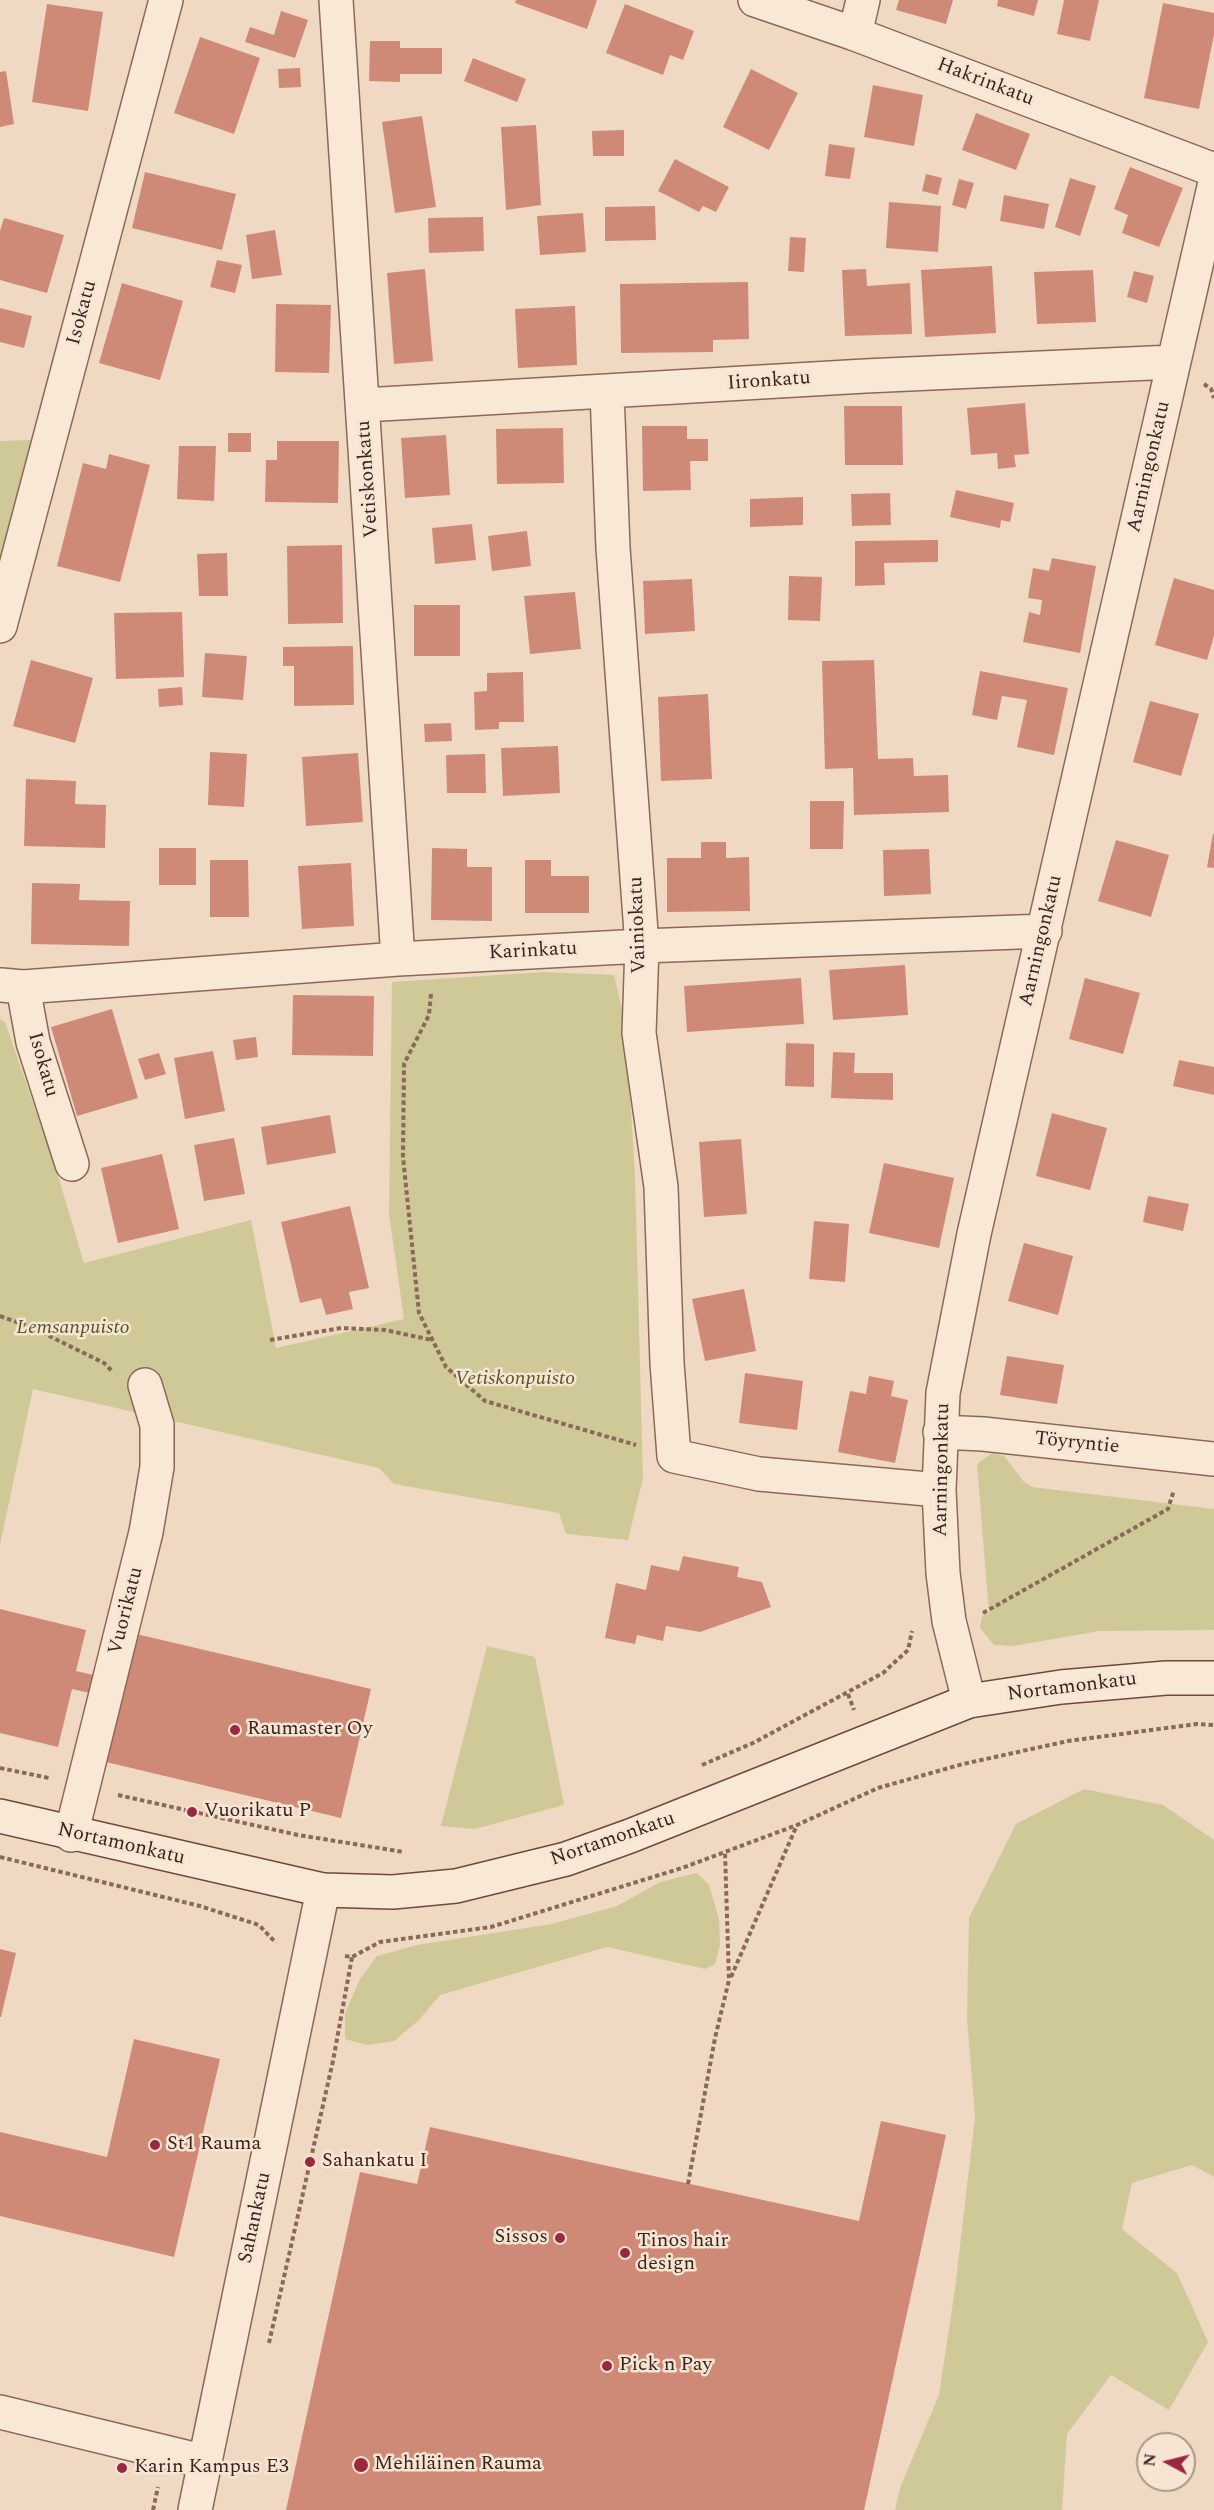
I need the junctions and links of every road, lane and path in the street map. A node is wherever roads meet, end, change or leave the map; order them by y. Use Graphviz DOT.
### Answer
graph roads {
  1 [pos="166,0"];
  2 [pos="336,0"];
  3 [pos="755,0"];
  4 [pos="863,0"];
  5 [pos="855,34"];
  6 [pos="1214,170"];
  7 [pos="1214,187"];
  8 [pos="1210,223"];
  9 [pos="1173,362"];
  10 [pos="607,393"];
  11 [pos="364,405"];
  12 [pos="0,626"];
  13 [pos="1045,931"];
  14 [pos="642,946"];
  15 [pos="435,957"];
  16 [pos="398,959"];
  17 [pos="11,986"];
  18 [pos="72,1164"];
  19 [pos="0,1316"];
  20 [pos="270,1340"];
  21 [pos="432,1340"];
  22 [pos="145,1385"];
  23 [pos="940,1432"];
  24 [pos="674,1456"];
  25 [pos="1199,1457"];
  26 [pos="939,1490"];
  27 [pos="949,1621"];
  28 [pos="1214,1678"];
  29 [pos="969,1701"];
  30 [pos="1214,1725"];
  31 [pos="699,1766"];
  32 [pos="1,1768"];
  33 [pos="0,1775"];
  34 [pos="83,1786"];
  35 [pos="0,1816"];
  36 [pos="797,1825"];
  37 [pos="72,1835"];
  38 [pos="725,1852"];
  39 [pos="412,1853"];
  40 [pos="0,1857"];
  41 [pos="323,1890"];
  42 [pos="312,1950"];
  43 [pos="352,1957"];
  44 [pos="729,1980"];
  45 [pos="688,2184"];
  46 [pos="269,2346"];
  47 [pos="0,2412"];
  48 [pos="206,2462"];
  49 [pos="195,2510"];
  1 -- 12 [label="street, Isokatu"];
  2 -- 11 [label="street, Vetiskonkatu"];
  3 -- 5 [label="street, Hakrinkatu"];
  4 -- 5 [label="street"];
  5 -- 6 [label="street, Hakrinkatu"];
  7 -- 8 [label="street, Aarningonkatu"];
  8 -- 9 [label="street, Aarningonkatu"];
  9 -- 10 [label="street, Iironkatu"];
  9 -- 13 [label="street, Aarningonkatu"];
  10 -- 11 [label="street, Iironkatu"];
  10 -- 14 [label="street, Vainiokatu"];
  11 -- 16 [label="street, Vetiskonkatu"];
  13 -- 14 [label="street, Karinkatu"];
  13 -- 23 [label="street, Aarningonkatu"];
  14 -- 15 [label="street, Karinkatu"];
  14 -- 24 [label="street, Vainiokatu"];
  15 -- 16 [label="street, Karinkatu"];
  15 -- 21 [label="path"];
  16 -- 17 [label="street, Karinkatu"];
  17 -- 18 [label="street, Isokatu"];
  19 -- 22 [label="path"];
  20 -- 21 [label="path"];
  21 -- 24 [label="path"];
  22 -- 34 [label="street, Vuorikatu"];
  23 -- 25 [label="street, Töyryntie"];
  23 -- 26 [label="street, Aarningonkatu"];
  24 -- 26 [label="street"];
  25 -- 27 [label="path"];
  26 -- 27 [label="street, Aarningonkatu"];
  27 -- 29 [label="street, Aarningonkatu"];
  27 -- 31 [label="path"];
  28 -- 29 [label="street, Nortamonkatu"];
  29 -- 41 [label="street, Nortamonkatu"];
  30 -- 36 [label="path"];
  32 -- 33 [label="path"];
  32 -- 34 [label="path"];
  34 -- 37 [label="street, Vuorikatu"];
  34 -- 39 [label="path"];
  35 -- 37 [label="street, Nortamonkatu"];
  36 -- 38 [label="path"];
  36 -- 44 [label="path"];
  37 -- 41 [label="street, Nortamonkatu"];
  38 -- 43 [label="path"];
  38 -- 44 [label="path"];
  40 -- 42 [label="path"];
  41 -- 42 [label="street, Sahankatu"];
  42 -- 43 [label="path"];
  42 -- 48 [label="street, Sahankatu"];
  43 -- 46 [label="path"];
  44 -- 45 [label="path"];
  47 -- 48 [label="street"];
  48 -- 49 [label="street, Sahankatu"];
}
